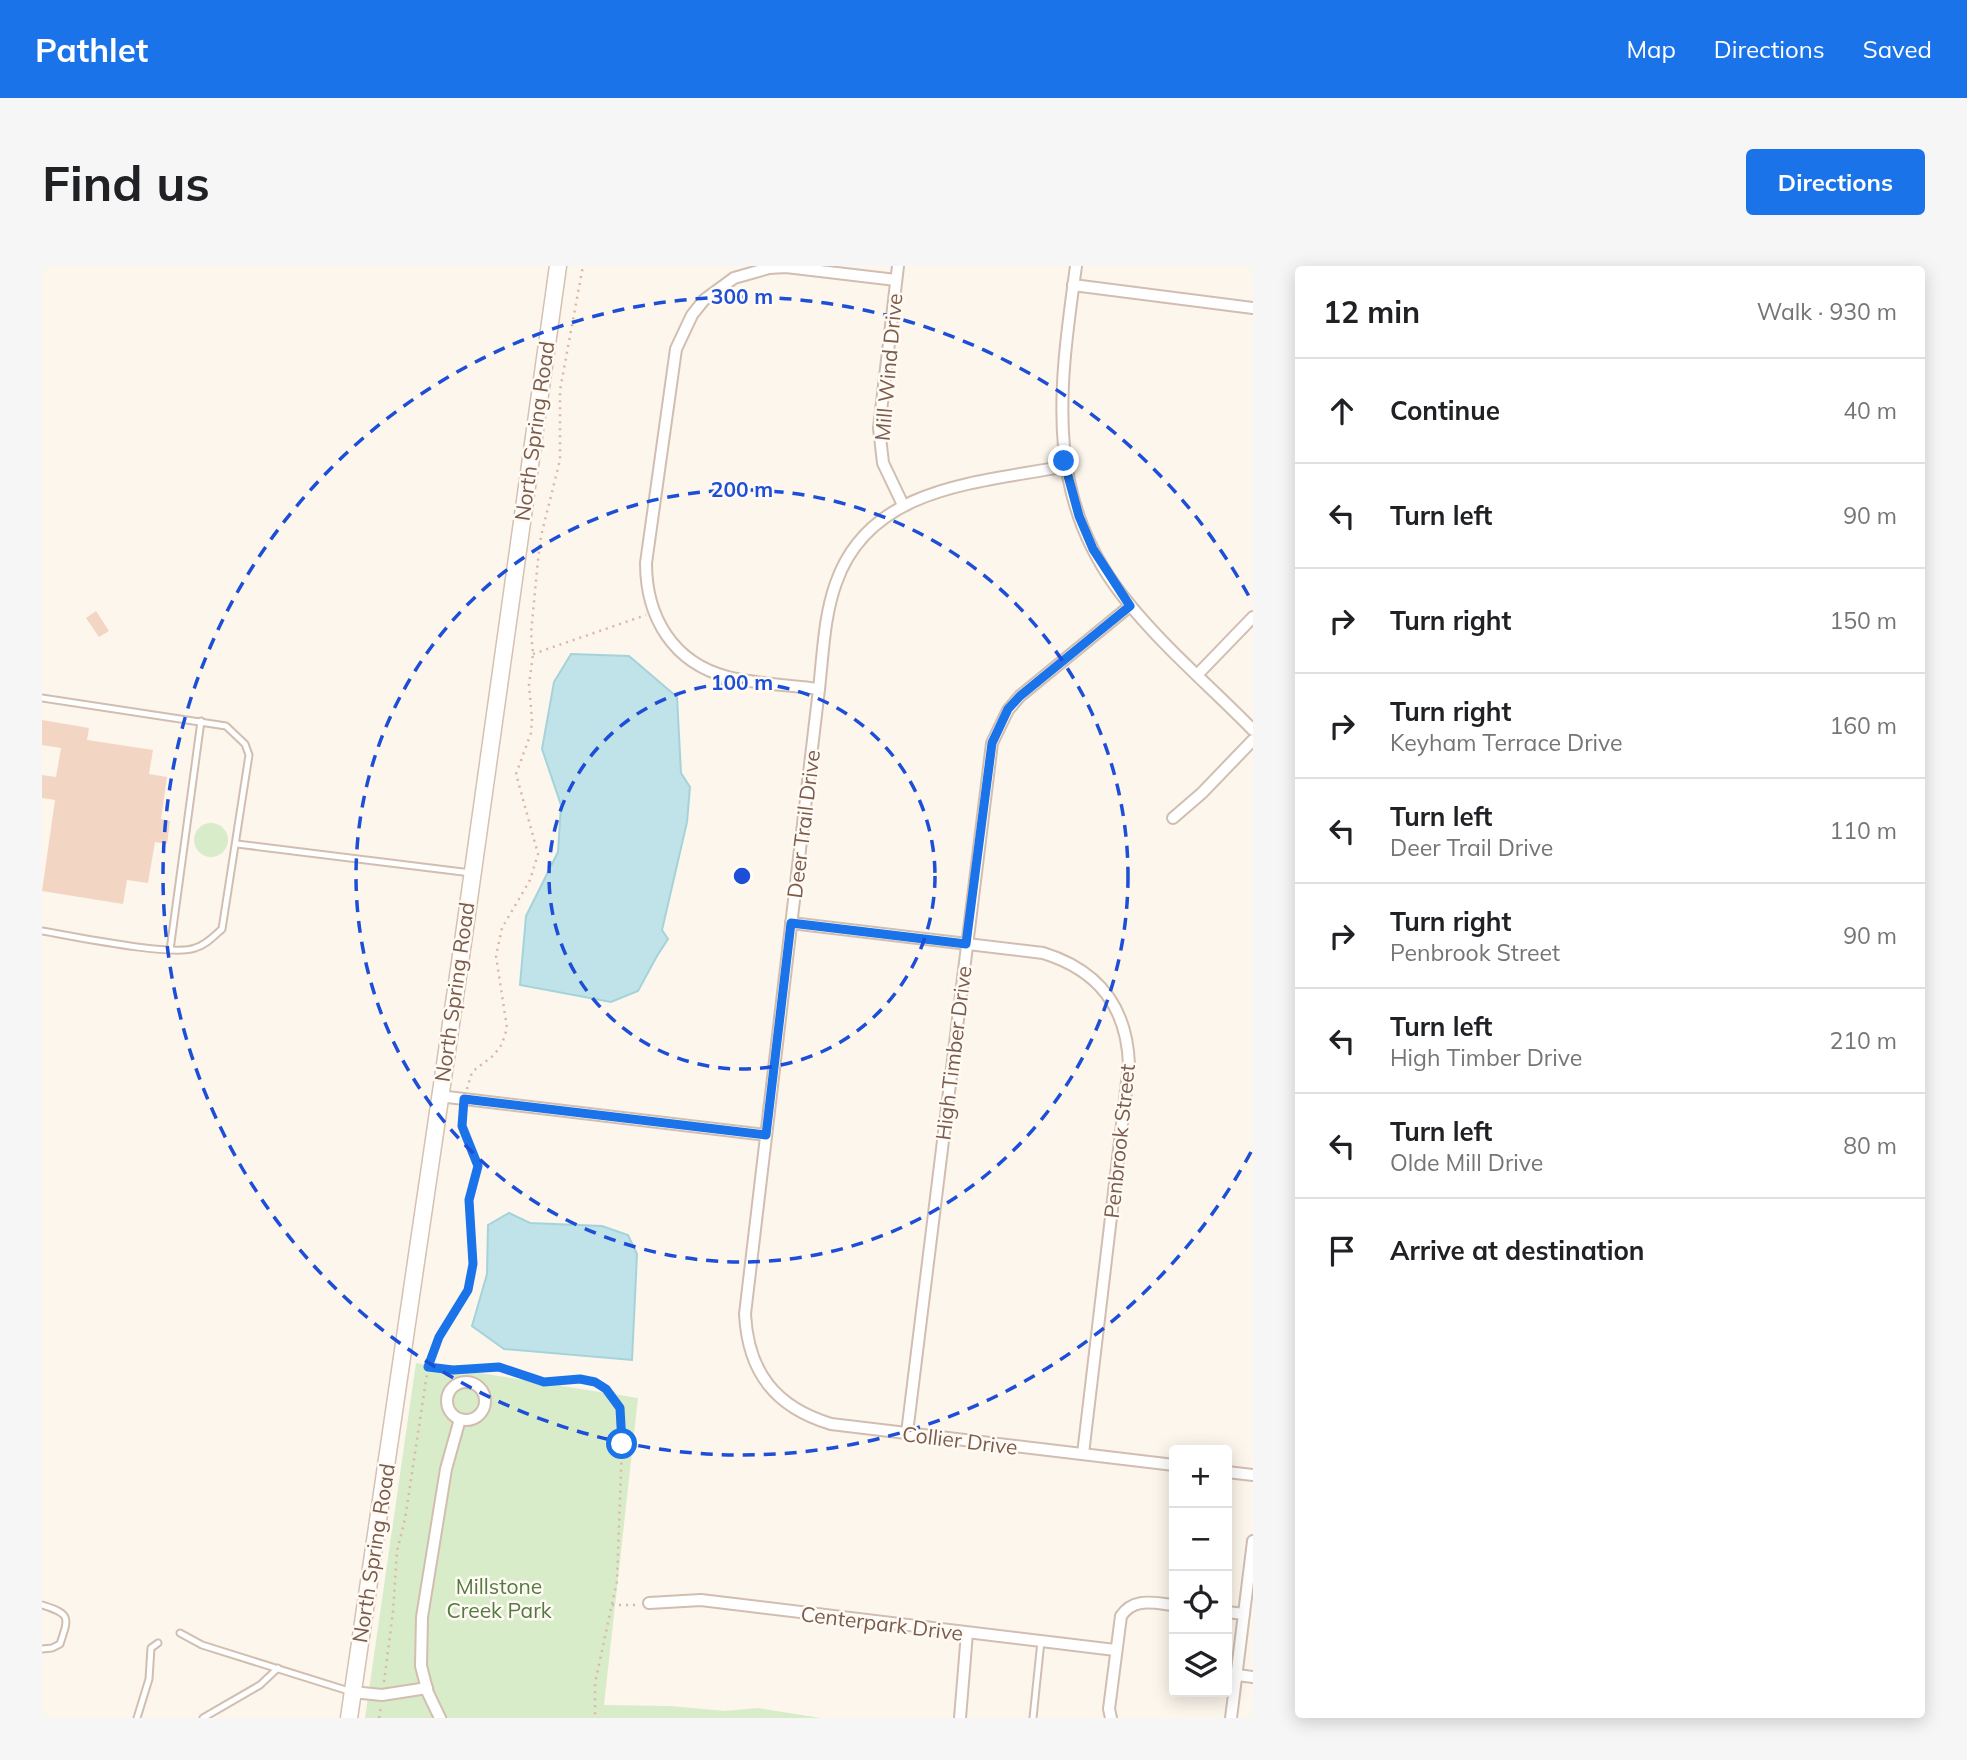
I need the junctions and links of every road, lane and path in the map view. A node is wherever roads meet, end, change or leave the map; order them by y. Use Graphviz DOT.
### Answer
graph roads {
  1 [pos="558,266"];
  2 [pos="583,266"];
  3 [pos="898,266"];
  4 [pos="1076,266"];
  5 [pos="896,280"];
  6 [pos="1073,285"];
  7 [pos="1253,308"];
  8 [pos="1066,466"];
  9 [pos="903,505"];
  10 [pos="1130,606"];
  11 [pos="653,611"];
  12 [pos="1253,617"];
  13 [pos="533,654"];
  14 [pos="1197,675"];
  15 [pos="819,689"];
  16 [pos="42,698"];
  17 [pos="201,721"];
  18 [pos="1253,730"];
  19 [pos="1253,740"];
  20 [pos="1173,818"];
  21 [pos="237,844"];
  22 [pos="471,873"];
  23 [pos="791,923"];
  24 [pos="42,931"];
  25 [pos="966,944"];
  26 [pos="170,950"];
  27 [pos="439,1096"];
  28 [pos="464,1099"];
  29 [pos="766,1135"];
  30 [pos="428,1367"];
  31 [pos="762,1376"];
  32 [pos="460,1419"];
  33 [pos="907,1433"];
  34 [pos="1083,1454"];
  35 [pos="1169,1464"];
  36 [pos="1232,1473"];
  37 [pos="1253,1475"];
  38 [pos="1253,1541"];
  39 [pos="649,1603"];
  40 [pos="42,1605"];
  41 [pos="612,1605"];
  42 [pos="1169,1605"];
  43 [pos="1232,1613"];
  44 [pos="1244,1614"];
  45 [pos="180,1633"];
  46 [pos="967,1633"];
  47 [pos="1041,1641"];
  48 [pos="158,1643"];
  49 [pos="42,1649"];
  50 [pos="1115,1650"];
  51 [pos="278,1668"];
  52 [pos="1237,1675"];
  53 [pos="1253,1677"];
  54 [pos="427,1688"];
  55 [pos="352,1692"];
  56 [pos="382,1695"];
  57 [pos="137,1718"];
  58 [pos="203,1718"];
  59 [pos="349,1718"];
  60 [pos="379,1718"];
  61 [pos="440,1718"];
  62 [pos="595,1718"];
  63 [pos="960,1718"];
  64 [pos="1034,1718"];
  65 [pos="1111,1718"];
  66 [pos="1231,1718"];
  1 -- 22 [label="main road, North Spring Road"];
  2 -- 13 [label="path"];
  3 -- 5 [label="street, Mill Wind Drive"];
  4 -- 6 [label="street"];
  5 -- 9 [label="street, Mill Wind Drive"];
  5 -- 11 [label="street"];
  6 -- 7 [label="street"];
  6 -- 8 [label="street"];
  8 -- 9 [label="street, Deer Trail Drive"];
  8 -- 10 [label="street"];
  9 -- 15 [label="street, Deer Trail Drive"];
  10 -- 14 [label="street"];
  10 -- 25 [label="street, High Timber Drive"];
  11 -- 13 [label="path"];
  11 -- 15 [label="street"];
  12 -- 14 [label="street"];
  13 -- 28 [label="path"];
  14 -- 18 [label="street"];
  15 -- 23 [label="street, Deer Trail Drive"];
  16 -- 17 [label="lane"];
  17 -- 21 [label="lane"];
  17 -- 26 [label="lane"];
  19 -- 20 [label="street"];
  21 -- 22 [label="lane"];
  21 -- 26 [label="lane"];
  22 -- 27 [label="main road, North Spring Road"];
  23 -- 25 [label="street, Penbrook Street"];
  23 -- 29 [label="street, Deer Trail Drive"];
  24 -- 26 [label="lane"];
  25 -- 33 [label="street, High Timber Drive"];
  25 -- 34 [label="street, Penbrook Street"];
  27 -- 28 [label="street"];
  27 -- 55 [label="main road, North Spring Road"];
  28 -- 29 [label="street"];
  28 -- 30 [label="path"];
  29 -- 31 [label="street, Deer Trail Drive"];
  30 -- 41 [label="path"];
  30 -- 56 [label="path"];
  31 -- 33 [label="street, Collier Drive"];
  32 -- 54 [label="street"];
  33 -- 34 [label="street, Collier Drive"];
  34 -- 35 [label="street, Collier Drive"];
  36 -- 37 [label="street"];
  38 -- 44 [label="street"];
  39 -- 41 [label="path"];
  39 -- 46 [label="street, Centerpark Drive"];
  40 -- 49 [label="lane"];
  41 -- 62 [label="path"];
  42 -- 50 [label="street"];
  43 -- 44 [label="street"];
  44 -- 52 [label="street"];
  45 -- 51 [label="lane"];
  46 -- 47 [label="street, Centerpark Drive"];
  46 -- 63 [label="street"];
  47 -- 50 [label="street, Centerpark Drive"];
  47 -- 64 [label="lane"];
  48 -- 57 [label="lane"];
  50 -- 65 [label="street"];
  51 -- 55 [label="lane"];
  51 -- 58 [label="lane"];
  52 -- 53 [label="street"];
  52 -- 66 [label="street"];
  54 -- 56 [label="street"];
  54 -- 61 [label="street"];
  55 -- 56 [label="street"];
  55 -- 59 [label="main road, North Spring Road"];
  56 -- 60 [label="path"];
}
